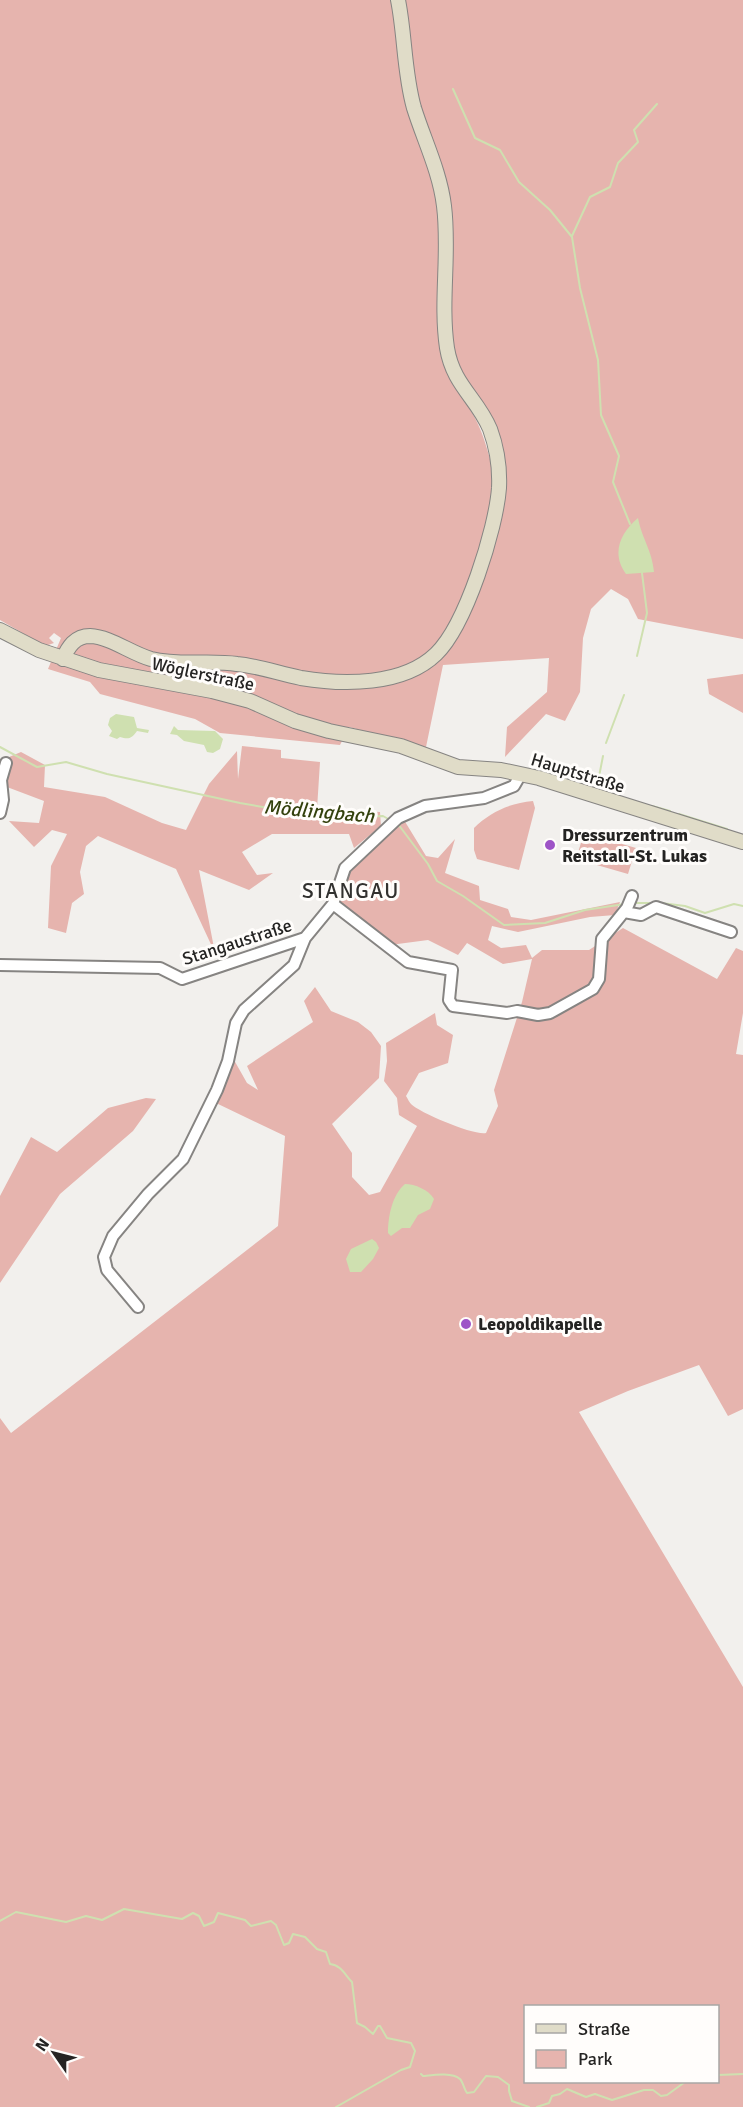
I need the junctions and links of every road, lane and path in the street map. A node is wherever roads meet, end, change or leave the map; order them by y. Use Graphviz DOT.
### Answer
graph roads {
  1 [pos="398,0"];
  2 [pos="0,630"];
  3 [pos="63,659"];
  4 [pos="401,746"];
  5 [pos="6,763"];
  6 [pos="521,774"];
  7 [pos="0,813"];
  8 [pos="743,842"];
  9 [pos="632,896"];
  10 [pos="333,904"];
  11 [pos="625,910"];
  12 [pos="731,932"];
  13 [pos="305,938"];
  14 [pos="0,965"];
  15 [pos="138,1307"];
  1 -- 3 [label="main road"];
  2 -- 3 [label="main road, Wöglerstraße"];
  3 -- 4 [label="main road, Wöglerstraße"];
  4 -- 6 [label="main road, Hauptstraße"];
  5 -- 7 [label="street"];
  6 -- 8 [label="main road, Hauptstraße"];
  6 -- 10 [label="street, Stangaustraße"];
  9 -- 11 [label="street"];
  10 -- 11 [label="street"];
  10 -- 13 [label="street, Stangaustraße"];
  11 -- 12 [label="street"];
  13 -- 14 [label="street, Stangaustraße"];
  13 -- 15 [label="street"];
}
